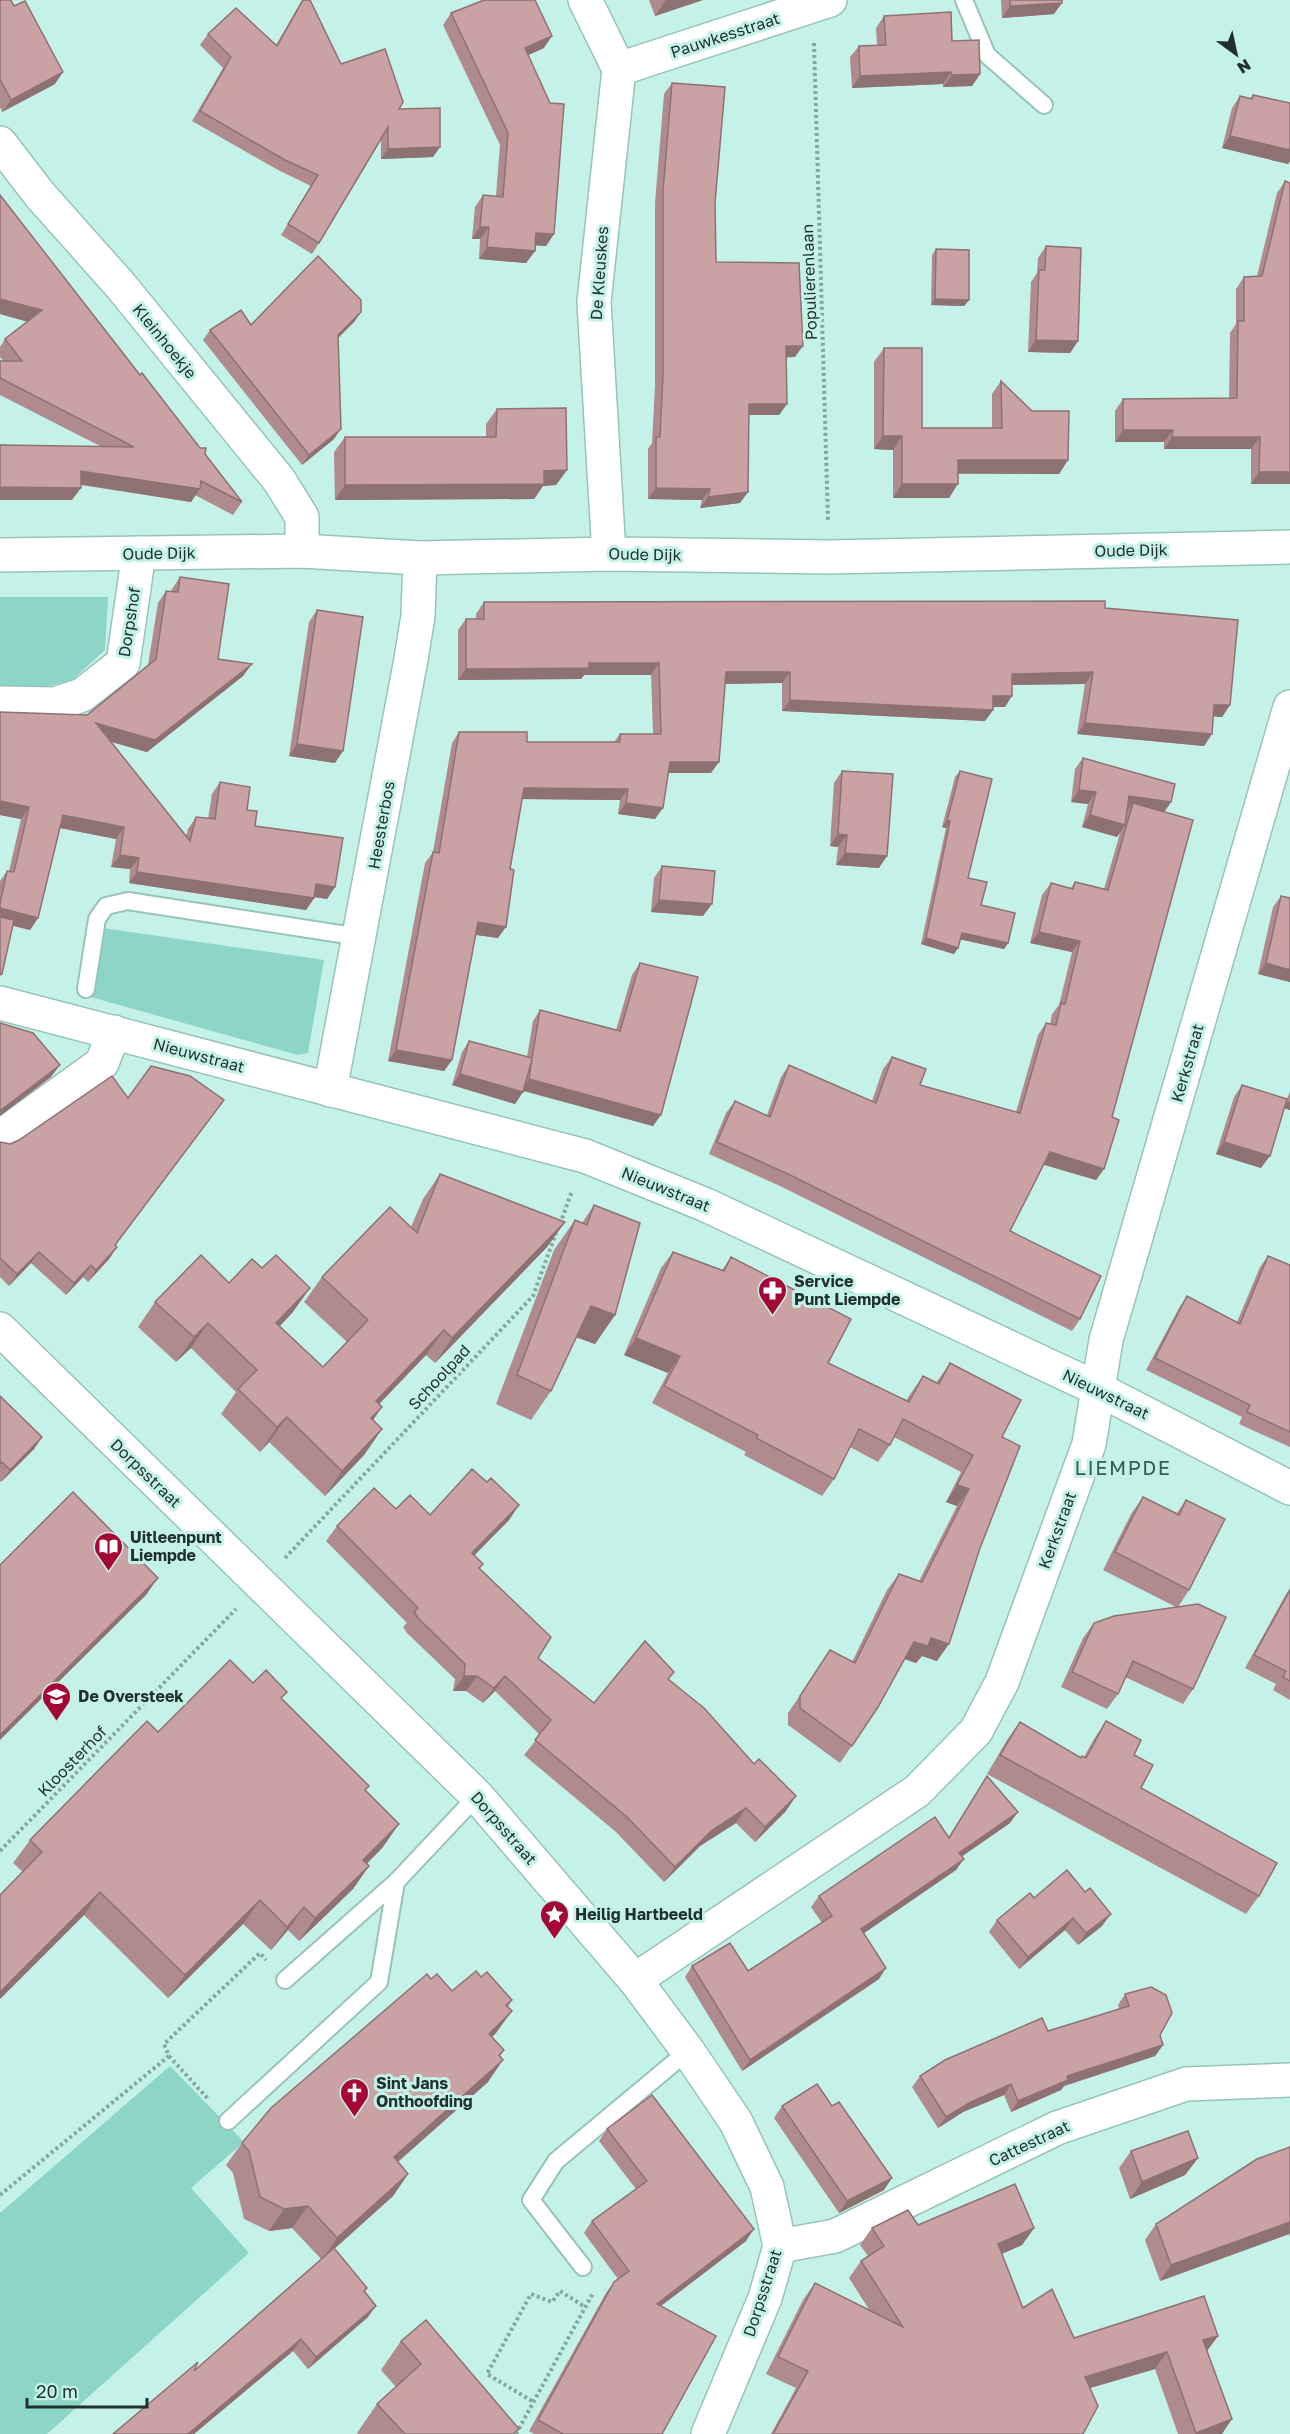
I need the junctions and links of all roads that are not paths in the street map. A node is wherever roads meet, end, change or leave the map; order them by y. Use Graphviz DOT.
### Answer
graph roads {
  1 [pos="585,0"];
  2 [pos="964,0"];
  3 [pos="822,3"];
  4 [pos="619,69"];
  5 [pos="1044,105"];
  6 [pos="0,143"];
  7 [pos="1290,547"];
  8 [pos="302,552"];
  9 [pos="139,553"];
  10 [pos="609,554"];
  11 [pos="0,555"];
  12 [pos="420,558"];
  13 [pos="0,703"];
  14 [pos="1290,707"];
  15 [pos="360,937"];
  16 [pos="86,989"];
  17 [pos="0,1003"];
  18 [pos="114,1032"];
  19 [pos="330,1090"];
  20 [pos="0,1137"];
  21 [pos="0,1329"];
  22 [pos="1098,1389"];
  23 [pos="1290,1488"];
  24 [pos="477,1796"];
  25 [pos="396,1882"];
  26 [pos="285,1980"];
  27 [pos="634,1980"];
  28 [pos="688,2051"];
  29 [pos="1290,2080"];
  30 [pos="228,2121"];
  31 [pos="780,2246"];
  32 [pos="583,2267"];
  33 [pos="708,2434"];
  1 -- 4 [label="street"];
  2 -- 5 [label="lane"];
  3 -- 4 [label="street, Pauwkesstraat"];
  4 -- 10 [label="street, De Kleuskes"];
  6 -- 8 [label="street, Kleinhoekje"];
  7 -- 10 [label="street, Oude Dijk"];
  8 -- 9 [label="street, Oude Dijk"];
  8 -- 12 [label="street, Oude Dijk"];
  9 -- 11 [label="street, Oude Dijk"];
  9 -- 13 [label="street, Dorpshof"];
  10 -- 12 [label="street, Oude Dijk"];
  12 -- 15 [label="street, Heesterbos"];
  14 -- 22 [label="street, Kerkstraat"];
  15 -- 16 [label="lane"];
  15 -- 19 [label="street, Heesterbos"];
  17 -- 18 [label="street, Nieuwstraat"];
  18 -- 19 [label="street, Nieuwstraat"];
  18 -- 20 [label="street"];
  19 -- 22 [label="street, Nieuwstraat"];
  21 -- 24 [label="street, Dorpsstraat"];
  22 -- 23 [label="street, Nieuwstraat"];
  22 -- 27 [label="street, Kerkstraat"];
  24 -- 25 [label="lane"];
  24 -- 27 [label="street, Dorpsstraat"];
  25 -- 26 [label="lane"];
  25 -- 30 [label="lane"];
  27 -- 28 [label="street, Dorpsstraat"];
  28 -- 31 [label="street, Dorpsstraat"];
  28 -- 32 [label="lane"];
  29 -- 31 [label="street, Cattestraat"];
  31 -- 33 [label="street, Dorpsstraat"];
}
